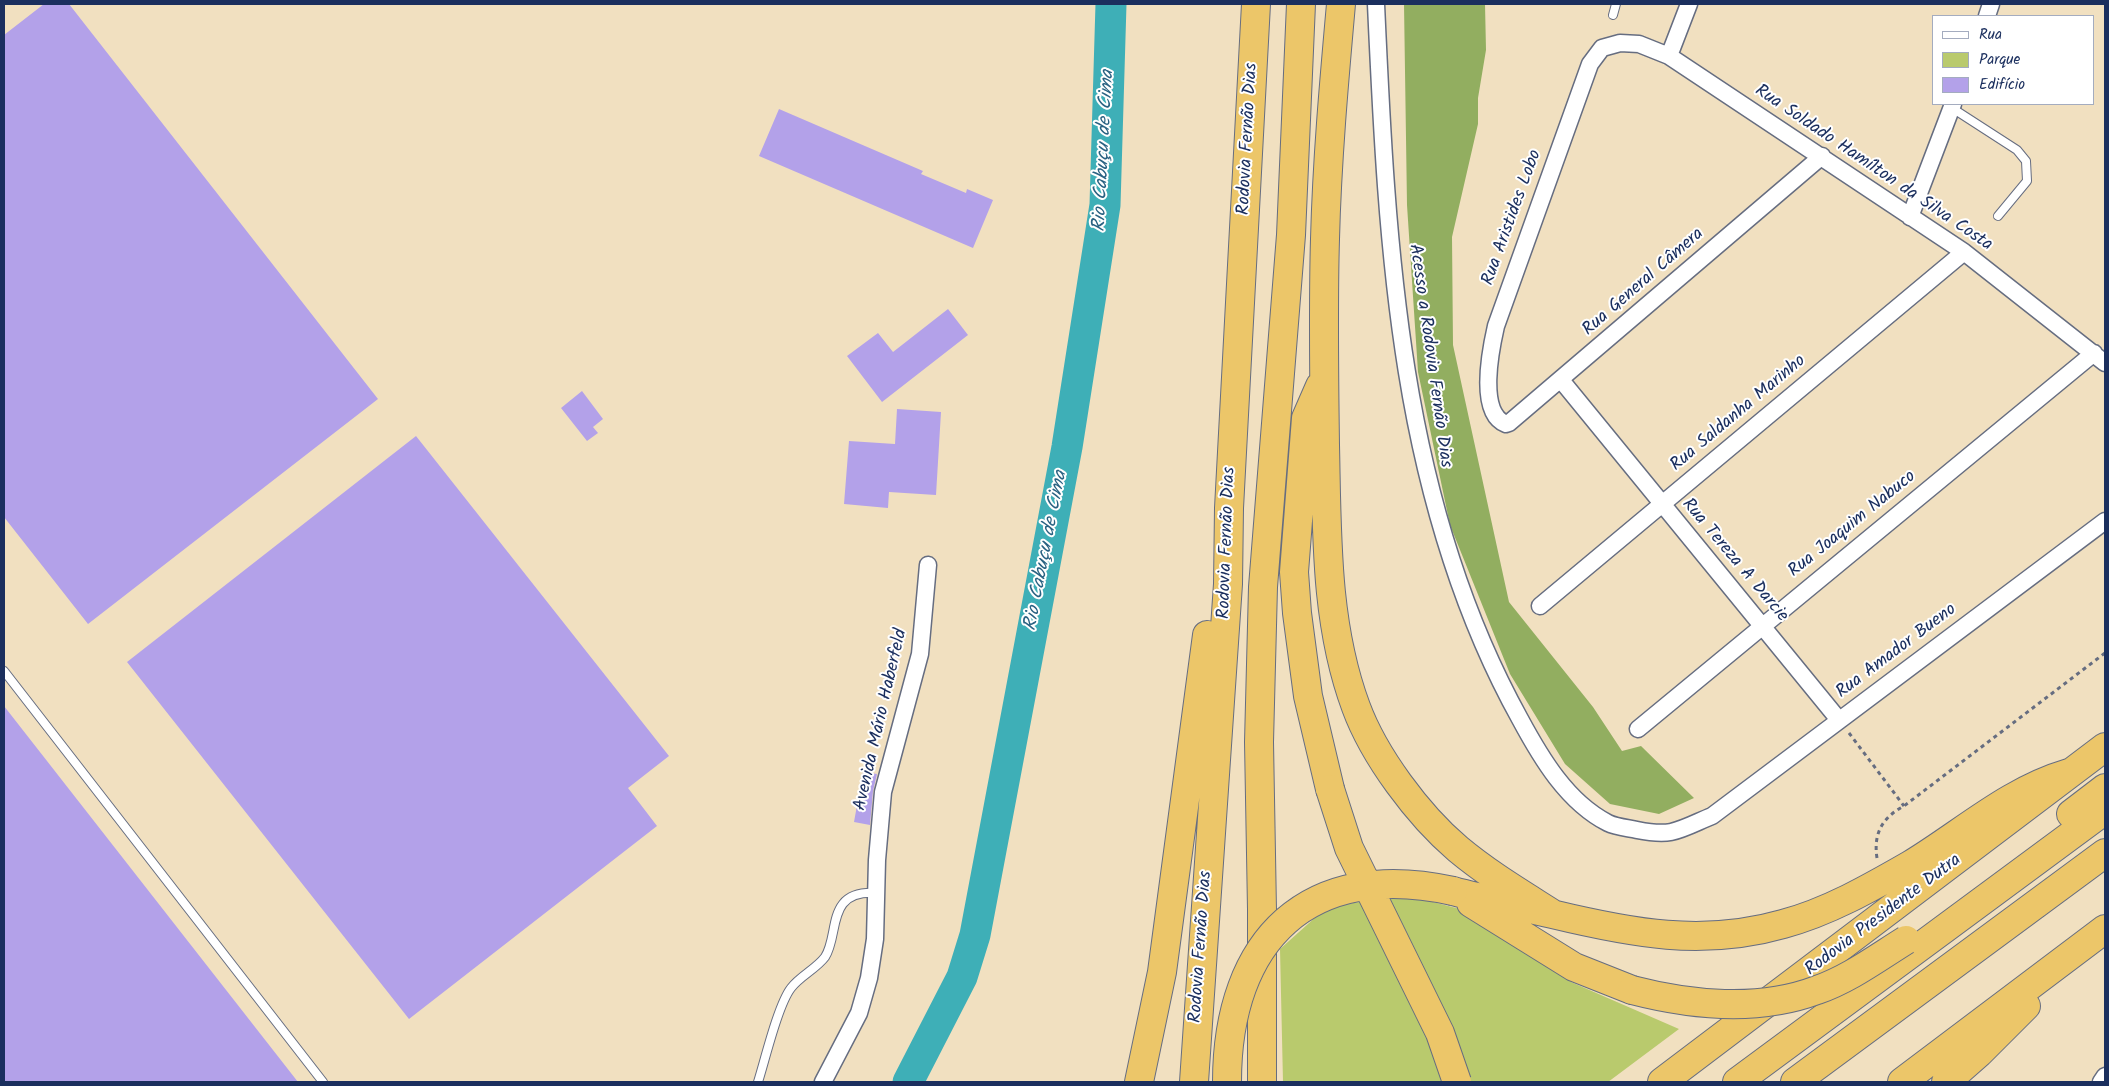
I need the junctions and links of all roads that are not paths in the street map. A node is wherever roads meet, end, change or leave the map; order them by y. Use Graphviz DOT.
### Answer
graph roads {
  1 [pos="1256,4"];
  2 [pos="1301,4"];
  3 [pos="1340,4"];
  4 [pos="1376,4"];
  5 [pos="1616,4"];
  6 [pos="1689,4"];
  7 [pos="1612,15"];
  8 [pos="1602,48"];
  9 [pos="1669,56"];
  10 [pos="1952,106"];
  11 [pos="1822,156"];
  12 [pos="1998,216"];
  13 [pos="1910,217"];
  14 [pos="1964,252"];
  15 [pos="2100,358"];
  16 [pos="1324,376"];
  17 [pos="1561,380"];
  18 [pos="1492,410"];
  19 [pos="1661,504"];
  20 [pos="1229,508"];
  21 [pos="2105,521"];
  22 [pos="928,565"];
  23 [pos="1540,606"];
  24 [pos="1762,625"];
  25 [pos="4,671"];
  26 [pos="1839,720"];
  27 [pos="1638,729"];
  28 [pos="2105,747"];
  29 [pos="2069,774"];
  30 [pos="2105,788"];
  31 [pos="2105,810"];
  32 [pos="1712,816"];
  33 [pos="2105,853"];
  34 [pos="1453,891"];
  35 [pos="876,893"];
  36 [pos="1553,914"];
  37 [pos="2098,934"];
  38 [pos="1162,972"];
  39 [pos="2105,1076"];
  40 [pos="323,1082"];
  41 [pos="758,1082"];
  42 [pos="823,1082"];
  43 [pos="1139,1082"];
  44 [pos="1151,1082"];
  45 [pos="1194,1082"];
  46 [pos="1227,1082"];
  47 [pos="1262,1082"];
  48 [pos="1456,1082"];
  49 [pos="1662,1082"];
  50 [pos="1737,1082"];
  51 [pos="1795,1082"];
  52 [pos="1902,1082"];
  53 [pos="1946,1082"];
  54 [pos="2102,1082"];
  1 -- 20 [label="highway, Rodovia Fernão Dias"];
  2 -- 47 [label="highway, Rodovia Fernão Dias"];
  3 -- 16 [label="highway"];
  4 -- 32 [label="street, Acesso a Rodovia Fernão Dias"];
  5 -- 7 [label="lane"];
  6 -- 9 [label="street"];
  8 -- 9 [label="street, Rua Soldado Hamílton da Silva Costa"];
  8 -- 18 [label="street, Rua Aristides Lobo"];
  9 -- 11 [label="street, Rua Soldado Hamílton da Silva Costa"];
  10 -- 12 [label="lane"];
  10 -- 13 [label="street"];
  11 -- 13 [label="street, Rua Soldado Hamílton da Silva Costa"];
  11 -- 17 [label="street, Rua General Câmera"];
  13 -- 14 [label="street, Rua Soldado Hamílton da Silva Costa"];
  14 -- 15 [label="street, Rua Soldado Hamílton da Silva Costa"];
  14 -- 19 [label="street, Rua Saldanha Marinho"];
  15 -- 24 [label="street, Rua Joaquim Nabuco"];
  16 -- 36 [label="highway"];
  16 -- 48 [label="highway, bridge"];
  17 -- 18 [label="street, Rua General Câmera"];
  17 -- 19 [label="street, Rua Tereza A Darcie"];
  19 -- 23 [label="street, Rua Saldanha Marinho"];
  19 -- 24 [label="street, Rua Tereza A Darcie"];
  20 -- 38 [label="highway"];
  20 -- 45 [label="highway, Rodovia Fernão Dias"];
  21 -- 26 [label="street, Rua Amador Bueno"];
  22 -- 35 [label="street, Avenida Mário Haberfeld"];
  24 -- 26 [label="street, Rua Tereza A Darcie"];
  24 -- 27 [label="street, Rua Joaquim Nabuco"];
  25 -- 40 [label="lane"];
  26 -- 32 [label="street, Rua Amador Bueno"];
  28 -- 29 [label="highway, Rodovia Presidente Dutra"];
  29 -- 36 [label="highway"];
  29 -- 49 [label="highway, Rodovia Presidente Dutra"];
  30 -- 34 [label="highway, bridge"];
  31 -- 50 [label="highway"];
  33 -- 51 [label="highway"];
  34 -- 36 [label="highway"];
  34 -- 46 [label="highway, bridge"];
  35 -- 41 [label="lane"];
  35 -- 42 [label="street, Avenida Mário Haberfeld"];
  37 -- 52 [label="highway"];
  37 -- 53 [label="highway"];
  38 -- 43 [label="highway"];
  38 -- 44 [label="highway"];
  39 -- 54 [label="street"];
}
